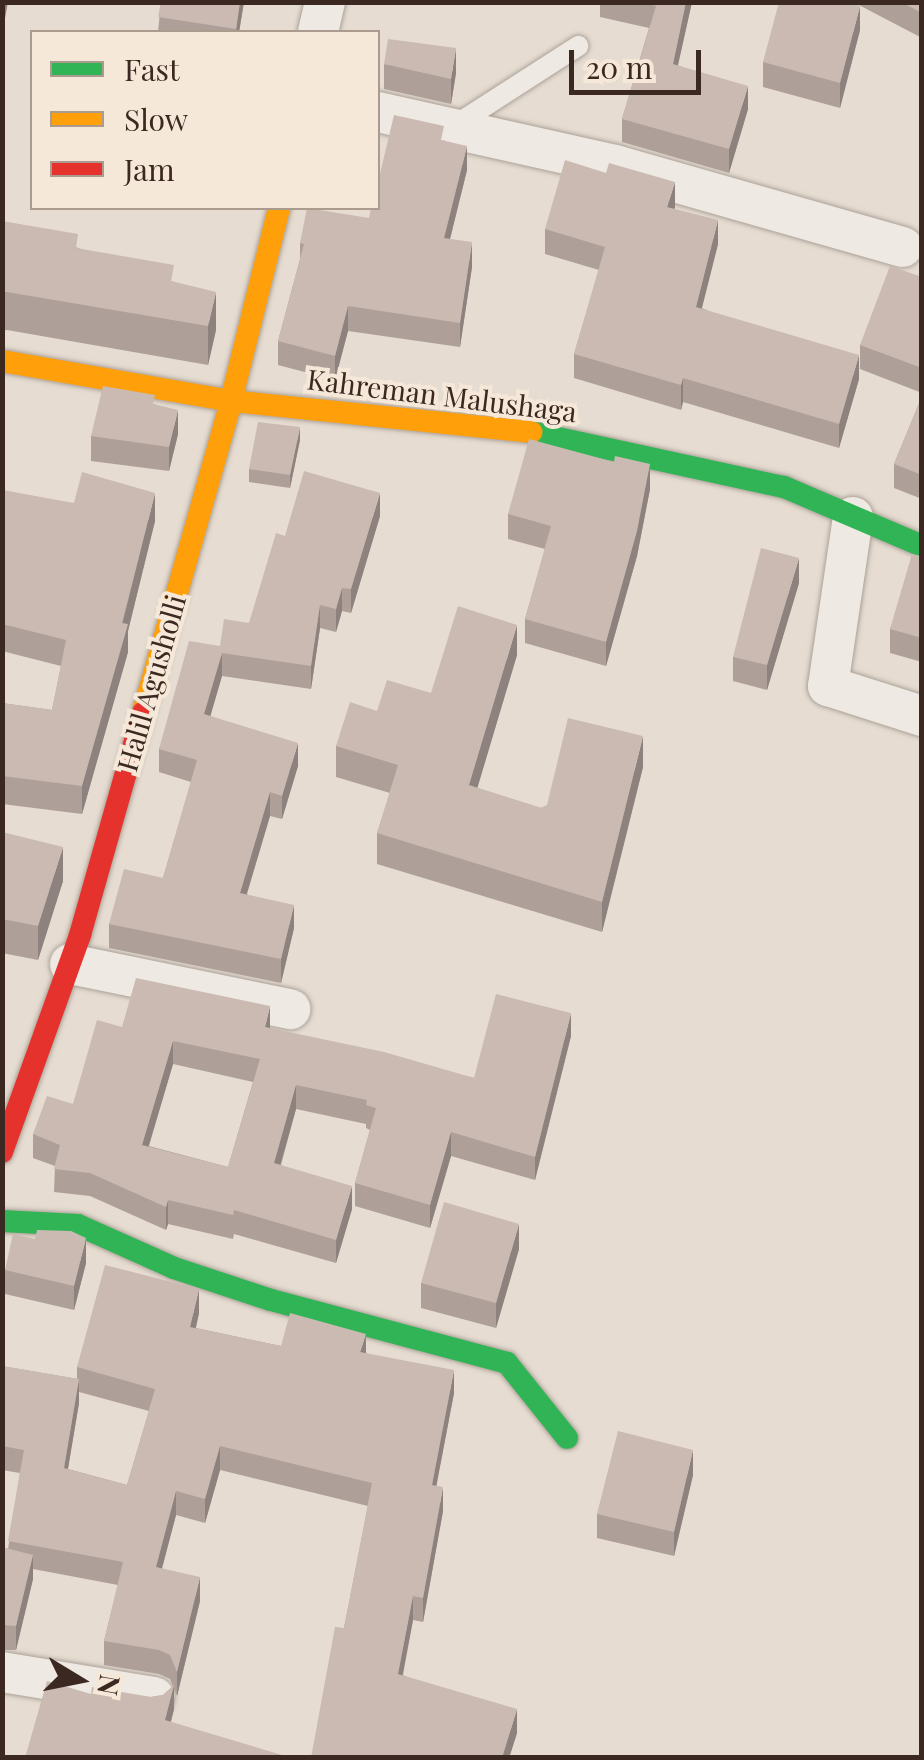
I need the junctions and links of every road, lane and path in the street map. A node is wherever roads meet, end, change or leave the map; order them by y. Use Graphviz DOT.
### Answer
graph roads {
  1 [pos="325,2"];
  2 [pos="318,30"];
  3 [pos="578,46"];
  4 [pos="380,112"];
  5 [pos="451,128"];
  6 [pos="279,210"];
  7 [pos="903,248"];
  8 [pos="2,361"];
  9 [pos="231,402"];
  10 [pos="853,517"];
  11 [pos="922,546"];
  12 [pos="922,716"];
  13 [pos="70,964"];
  14 [pos="290,1009"];
  15 [pos="2,1152"];
  16 [pos="2,1221"];
  17 [pos="567,1438"];
  18 [pos="2,1672"];
  19 [pos="154,1697"];
  1 -- 2 [label="street"];
  3 -- 5 [label="lane"];
  4 -- 5 [label="street"];
  5 -- 7 [label="street"];
  6 -- 9 [label="street, Halil Agusholli"];
  8 -- 9 [label="street, Kahreman Malushaga"];
  9 -- 10 [label="street, Kahreman Malushaga"];
  9 -- 13 [label="street, Halil Agusholli"];
  10 -- 11 [label="street, Kahreman Malushaga"];
  10 -- 12 [label="street"];
  13 -- 14 [label="street"];
  13 -- 15 [label="street, Halil Agusholli"];
  16 -- 17 [label="street"];
  18 -- 19 [label="street"];
}
